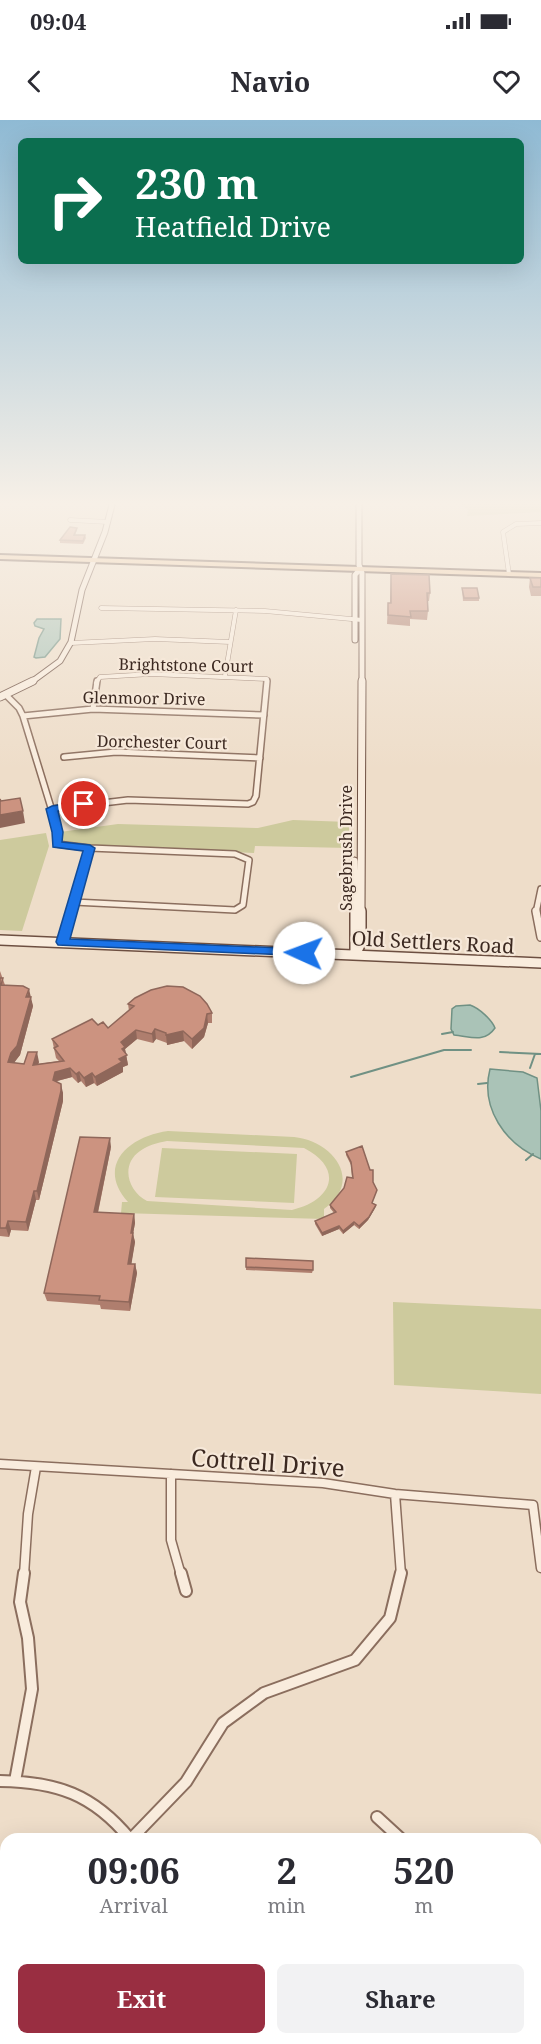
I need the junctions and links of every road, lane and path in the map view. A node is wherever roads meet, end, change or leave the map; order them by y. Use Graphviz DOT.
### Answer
graph roads {
  1 [pos="82,591"];
  2 [pos="355,591"];
  3 [pos="360,591"];
  4 [pos="355,594"];
  5 [pos="361,604"];
  6 [pos="101,608"];
  7 [pos="236,610"];
  8 [pos="358,620"];
  9 [pos="230,642"];
  10 [pos="71,643"];
  11 [pos="225,676"];
  12 [pos="3,696"];
  13 [pos="93,709"];
  14 [pos="264,715"];
  15 [pos="23,716"];
  16 [pos="64,757"];
  17 [pos="260,758"];
  18 [pos="52,809"];
  19 [pos="90,848"];
  20 [pos="541,890"];
  21 [pos="74,902"];
  22 [pos="538,912"];
  23 [pos="541,937"];
  24 [pos="0,940"];
  25 [pos="63,942"];
  26 [pos="355,955"];
  27 [pos="541,963"];
  28 [pos="0,1464"];
  29 [pos="36,1467"];
  30 [pos="171,1474"];
  31 [pos="395,1494"];
  32 [pos="541,1568"];
  33 [pos="186,1591"];
  34 [pos="0,1781"];
  35 [pos="15,1781"];
  36 [pos="377,1817"];
  37 [pos="126,1833"];
  38 [pos="137,1833"];
  39 [pos="394,1833"];
  1 -- 10 [label="street"];
  2 -- 4 [label="street, Sagebrush Drive"];
  3 -- 5 [label="street, Sagebrush Drive"];
  4 -- 5 [label="street"];
  4 -- 8 [label="street, Sagebrush Drive"];
  5 -- 8 [label="street, Sagebrush Drive"];
  6 -- 7 [label="street"];
  7 -- 8 [label="street"];
  7 -- 9 [label="street"];
  8 -- 26 [label="street, Sagebrush Drive"];
  9 -- 10 [label="street"];
  9 -- 11 [label="street"];
  10 -- 12 [label="street"];
  11 -- 13 [label="street, Brightstone Court"];
  11 -- 14 [label="street, Brightstone Court"];
  12 -- 15 [label="street"];
  13 -- 14 [label="street, Glenmoor Drive"];
  13 -- 15 [label="street, Glenmoor Drive"];
  14 -- 17 [label="street"];
  15 -- 18 [label="street"];
  16 -- 17 [label="street, Dorchester Court"];
  17 -- 18 [label="street"];
  18 -- 19 [label="street"];
  19 -- 21 [label="street"];
  19 -- 21 [label="street"];
  20 -- 22 [label="street"];
  21 -- 25 [label="street"];
  22 -- 23 [label="street"];
  24 -- 25 [label="street, Old Settlers Road"];
  25 -- 26 [label="street, Old Settlers Road"];
  26 -- 27 [label="street, Old Settlers Road"];
  28 -- 29 [label="street, Cottrell Drive"];
  29 -- 30 [label="street, Cottrell Drive"];
  29 -- 35 [label="street"];
  30 -- 31 [label="street, Cottrell Drive"];
  30 -- 33 [label="street"];
  31 -- 32 [label="street, Cottrell Drive"];
  31 -- 38 [label="street"];
  34 -- 35 [label="street"];
  35 -- 37 [label="street"];
  36 -- 39 [label="street"];
}
